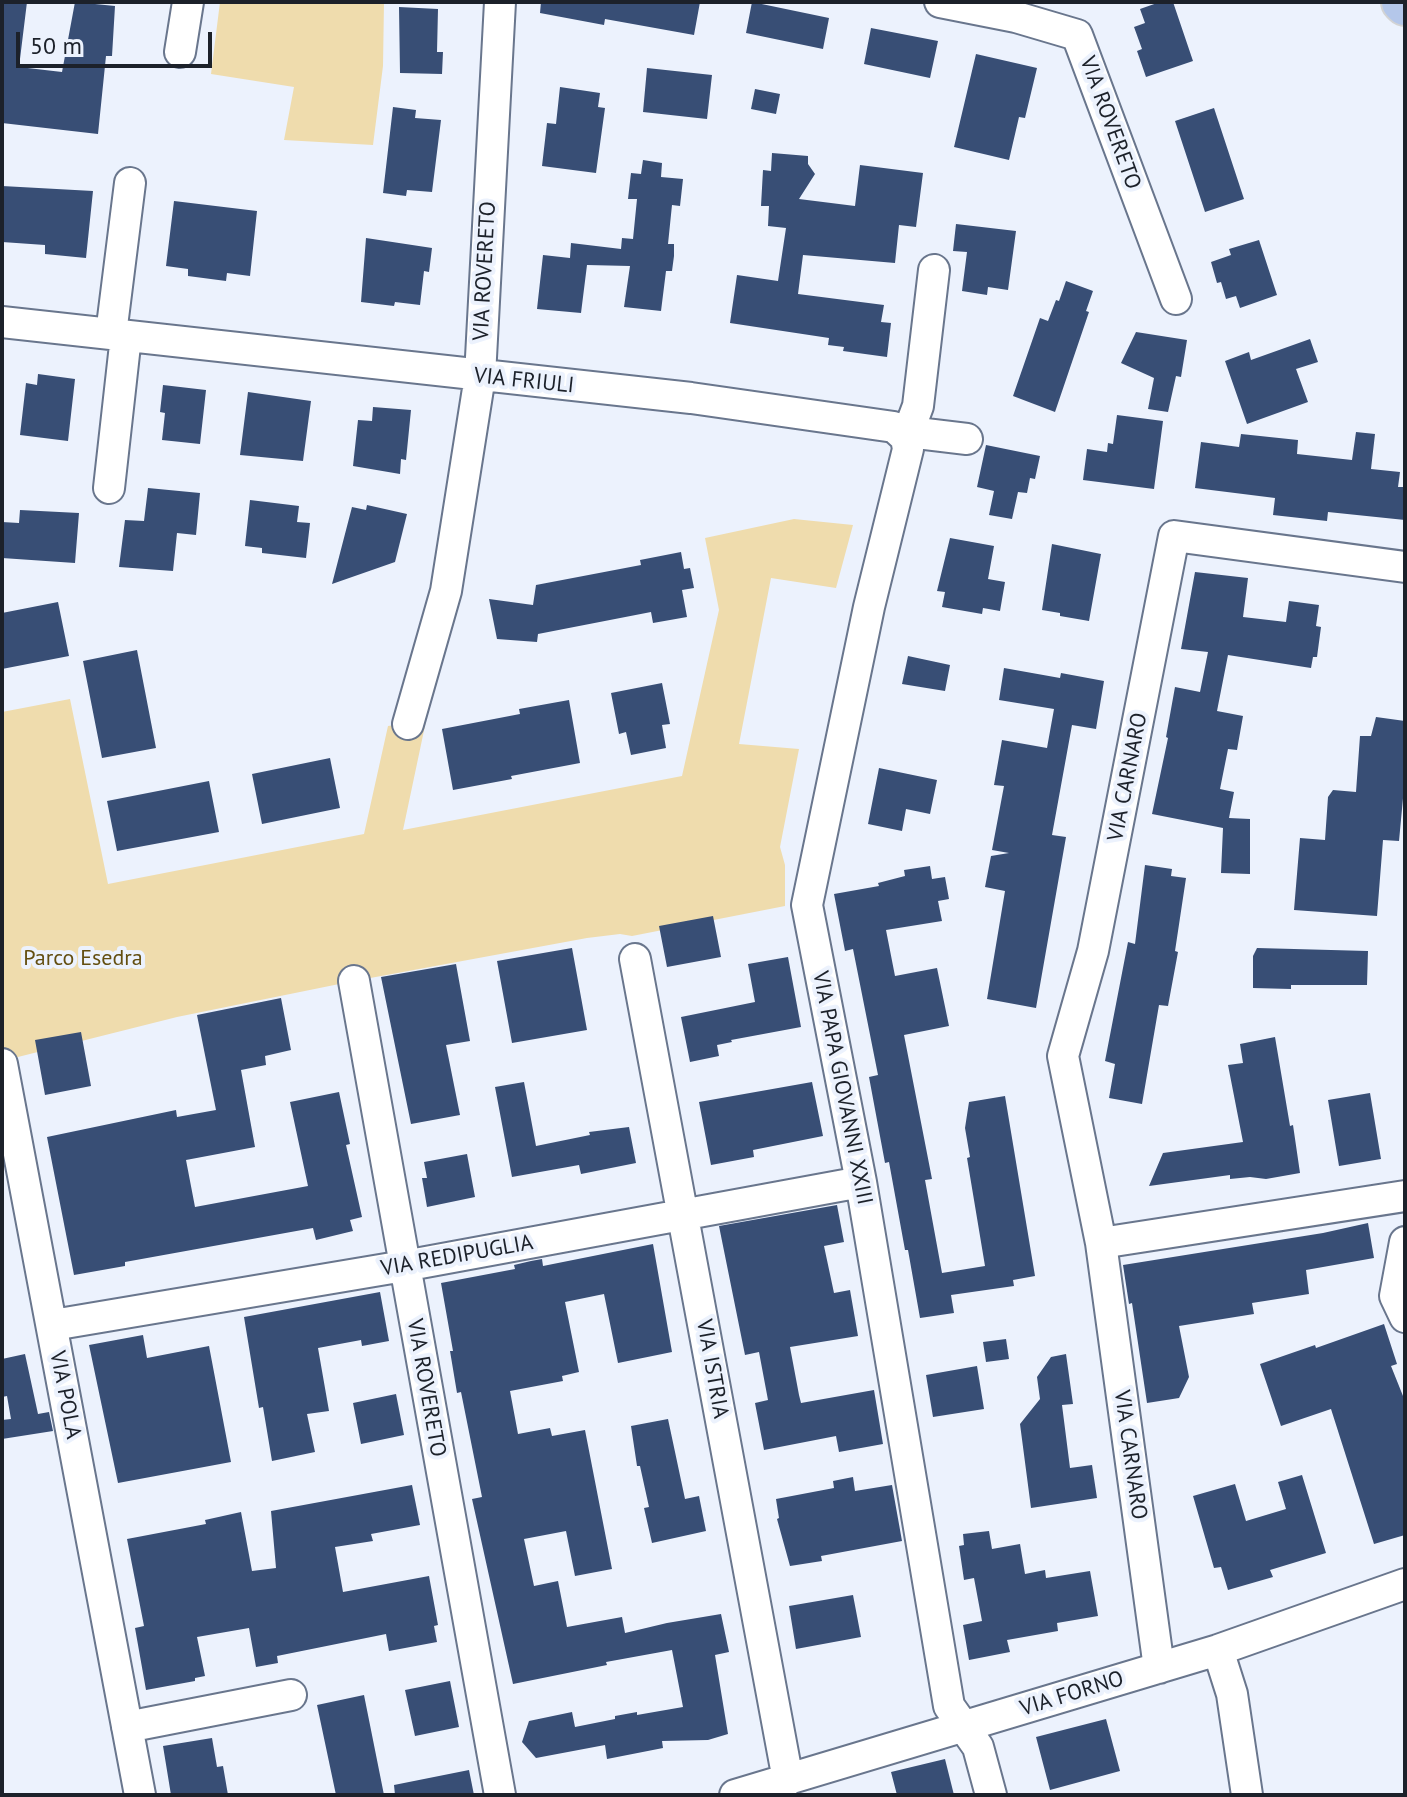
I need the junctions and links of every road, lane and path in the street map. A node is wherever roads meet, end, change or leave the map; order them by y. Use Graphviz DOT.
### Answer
graph roads {
  1 [pos="188,2"];
  2 [pos="500,2"];
  3 [pos="940,2"];
  4 [pos="180,52"];
  5 [pos="130,183"];
  6 [pos="934,270"];
  7 [pos="1176,299"];
  8 [pos="2,322"];
  9 [pos="118,335"];
  10 [pos="480,376"];
  11 [pos="967,439"];
  12 [pos="907,443"];
  13 [pos="109,488"];
  14 [pos="1405,567"];
  15 [pos="408,724"];
  16 [pos="635,959"];
  17 [pos="354,981"];
  18 [pos="2,1064"];
  19 [pos="861,1182"];
  20 [pos="1405,1196"];
  21 [pos="684,1214"];
  22 [pos="1405,1242"];
  23 [pos="1101,1243"];
  24 [pos="404,1266"];
  25 [pos="1400,1306"];
  26 [pos="53,1325"];
  27 [pos="1405,1584"];
  28 [pos="1218,1650"];
  29 [pos="1159,1668"];
  30 [pos="291,1695"];
  31 [pos="127,1727"];
  32 [pos="963,1727"];
  33 [pos="788,1780"];
  34 [pos="140,1795"];
  35 [pos="500,1795"];
  36 [pos="735,1795"];
  37 [pos="991,1795"];
  38 [pos="1247,1795"];
  1 -- 4 [label="street"];
  2 -- 10 [label="street, VIA ROVERETO"];
  3 -- 7 [label="street, VIA ROVERETO"];
  5 -- 9 [label="street"];
  6 -- 12 [label="street, VIA PAPA GIOVANNI XXIII"];
  8 -- 9 [label="street, VIA FRIULI"];
  9 -- 10 [label="street, VIA FRIULI"];
  9 -- 13 [label="street"];
  10 -- 12 [label="street, VIA FRIULI"];
  10 -- 15 [label="street, VIA ROVERETO"];
  11 -- 12 [label="street"];
  12 -- 19 [label="street, VIA PAPA GIOVANNI XXIII"];
  14 -- 23 [label="street, VIA CARNARO"];
  16 -- 21 [label="street, VIA ISTRIA"];
  17 -- 24 [label="street, VIA ROVERETO"];
  18 -- 26 [label="street, VIA POLA"];
  19 -- 21 [label="street, VIA REDIPUGLIA"];
  19 -- 32 [label="street, VIA PAPA GIOVANNI XXIII"];
  20 -- 23 [label="street"];
  21 -- 24 [label="street, VIA REDIPUGLIA"];
  21 -- 33 [label="street, VIA ISTRIA"];
  22 -- 25 [label="street"];
  23 -- 29 [label="street, VIA CARNARO"];
  24 -- 26 [label="street, VIA REDIPUGLIA"];
  24 -- 35 [label="street, VIA ROVERETO"];
  26 -- 31 [label="street, VIA POLA"];
  27 -- 28 [label="street, VIA FORNO"];
  28 -- 29 [label="street, VIA FORNO"];
  28 -- 38 [label="street"];
  29 -- 32 [label="street, VIA FORNO"];
  30 -- 31 [label="street"];
  31 -- 34 [label="street, VIA POLA"];
  32 -- 33 [label="street, VIA FORNO"];
  32 -- 37 [label="street, VIA PAPA GIOVANNI XXIII"];
  33 -- 36 [label="street, VIA FORNO"];
}
